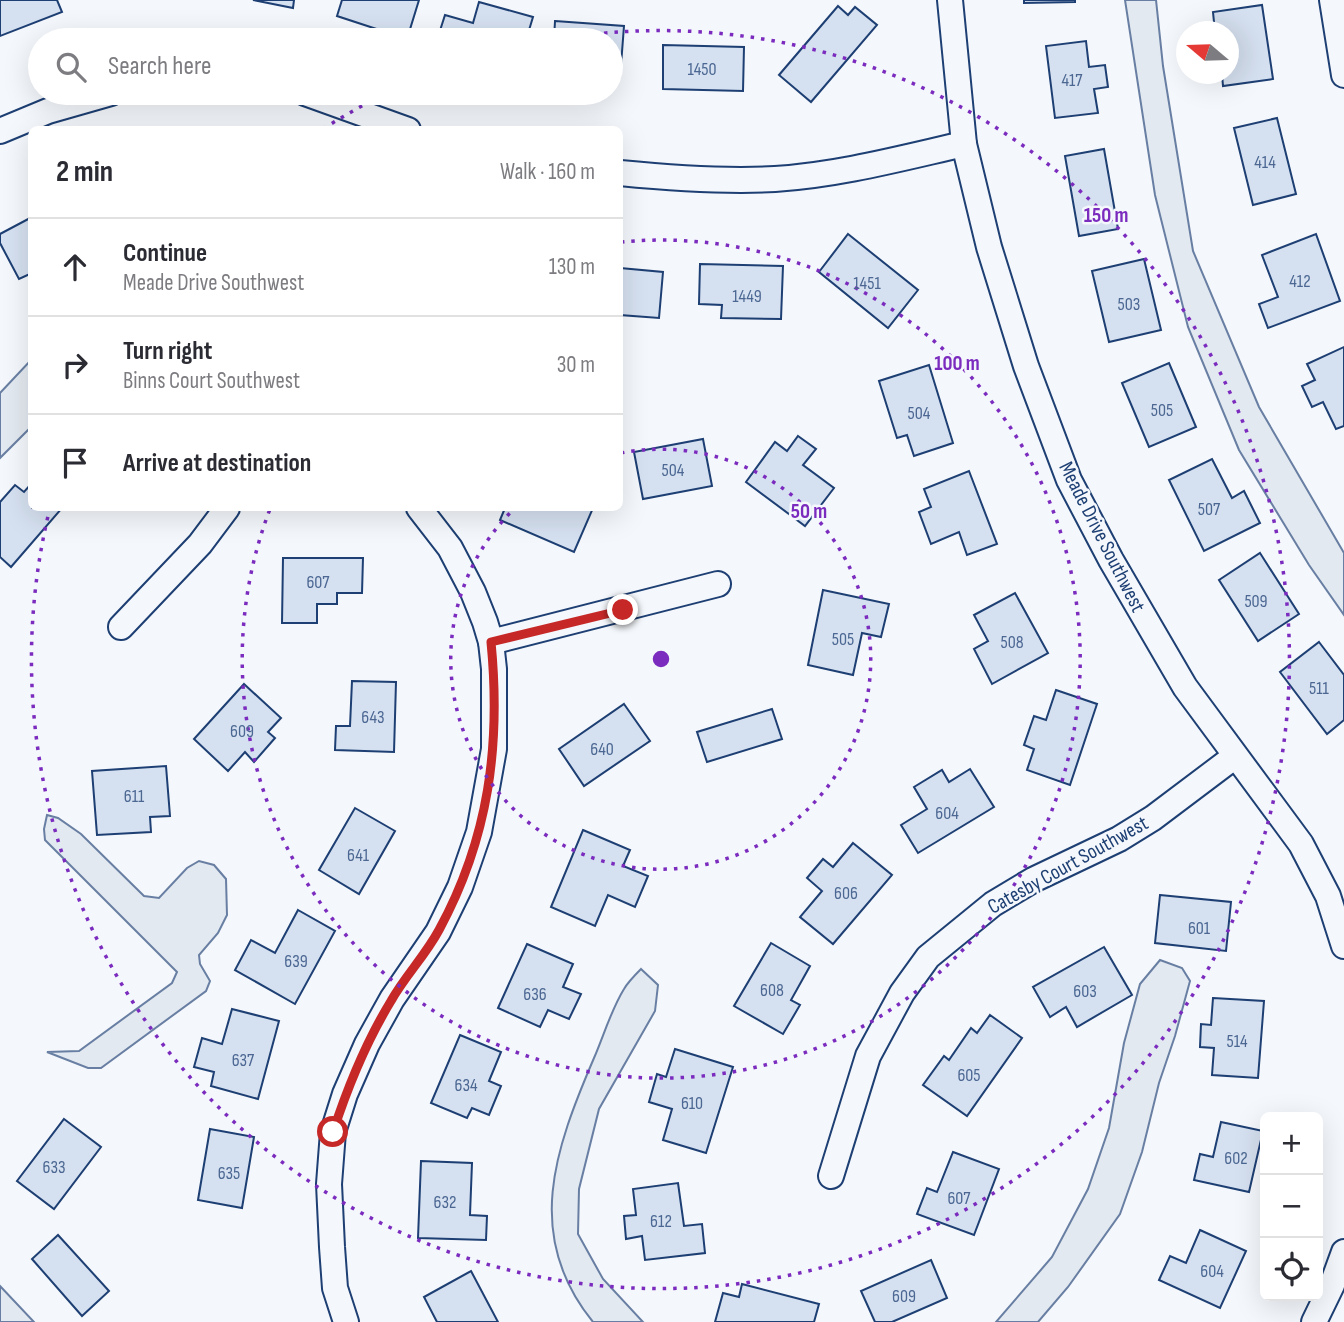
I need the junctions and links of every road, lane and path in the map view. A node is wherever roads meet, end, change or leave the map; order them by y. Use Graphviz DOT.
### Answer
graph roads {
  1 [pos="950,0"];
  2 [pos="1332,0"];
  3 [pos="1344,75"];
  4 [pos="69,105"];
  5 [pos="338,105"];
  6 [pos="397,126"];
  7 [pos="0,131"];
  8 [pos="964,144"];
  9 [pos="623,173"];
  10 [pos="225,511"];
  11 [pos="421,511"];
  12 [pos="718,584"];
  13 [pos="121,627"];
  14 [pos="491,642"];
  15 [pos="1234,757"];
  16 [pos="1344,946"];
  17 [pos="831,1175"];
  18 [pos="1344,1252"];
  19 [pos="346,1322"];
  20 [pos="1314,1322"];
  1 -- 8 [label="street, Meade Drive Southwest"];
  2 -- 3 [label="street"];
  4 -- 7 [label="street"];
  5 -- 6 [label="street"];
  8 -- 9 [label="street"];
  8 -- 15 [label="street, Meade Drive Southwest"];
  10 -- 13 [label="street"];
  11 -- 14 [label="street"];
  12 -- 14 [label="street"];
  14 -- 19 [label="street"];
  15 -- 16 [label="street, Meade Drive Southwest"];
  15 -- 17 [label="street, Catesby Court Southwest"];
  18 -- 20 [label="street"];
}
